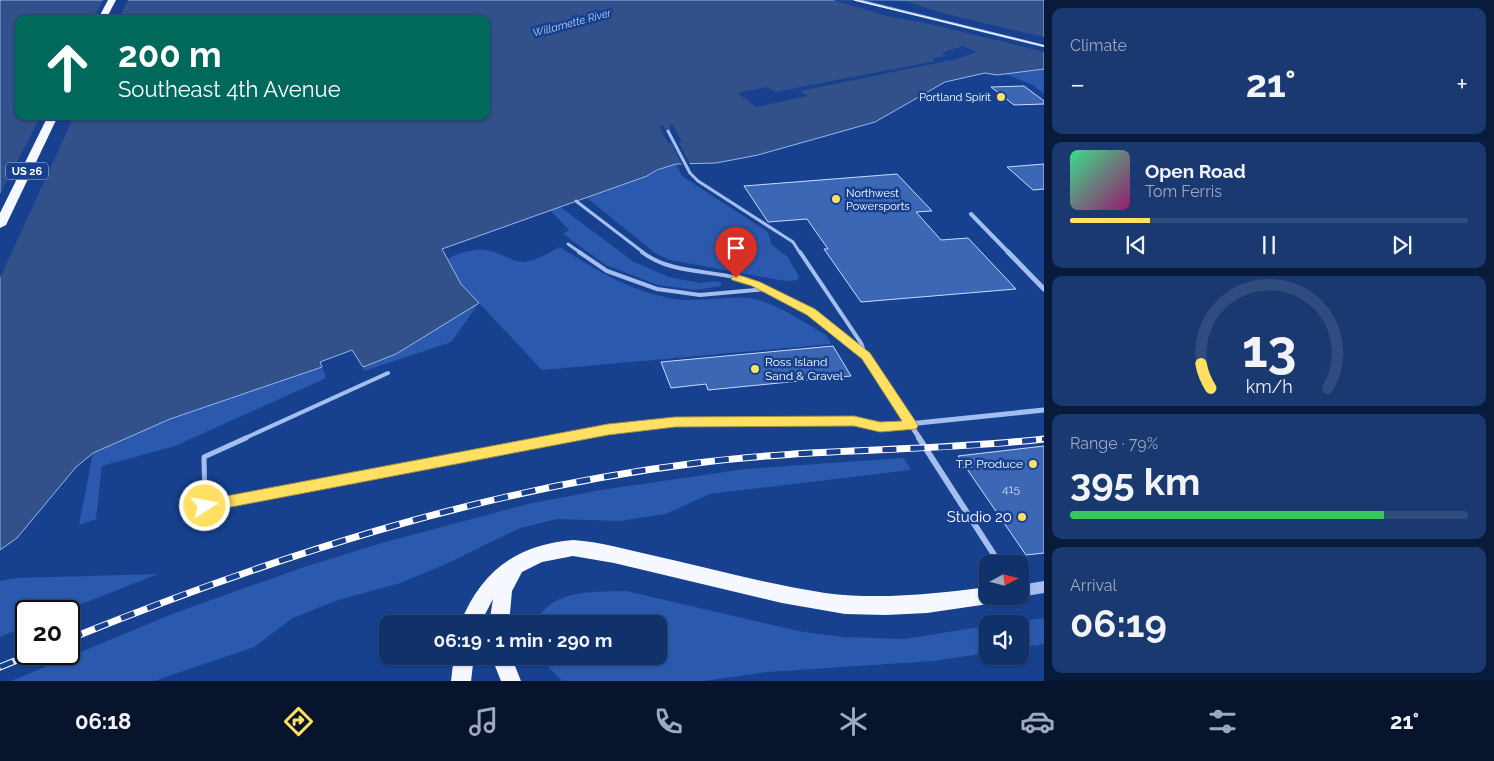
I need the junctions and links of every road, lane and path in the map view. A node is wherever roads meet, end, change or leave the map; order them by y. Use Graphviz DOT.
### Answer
graph roads {
  1 [pos="112,0"];
  2 [pos="857,0"];
  3 [pos="863,0"];
  4 [pos="104,15"];
  5 [pos="1044,45"];
  6 [pos="51,120"];
  7 [pos="668,131"];
  8 [pos="576,201"];
  9 [pos="970,214"];
  10 [pos="0,226"];
  11 [pos="568,244"];
  12 [pos="766,289"];
  13 [pos="1044,289"];
  14 [pos="837,335"];
  15 [pos="866,356"];
  16 [pos="388,373"];
  17 [pos="1044,410"];
  18 [pos="911,426"];
  19 [pos="880,427"];
  20 [pos="994,555"];
  21 [pos="515,566"];
  22 [pos="1044,587"];
  23 [pos="1029,590"];
  24 [pos="979,597"];
  25 [pos="472,615"];
  26 [pos="500,615"];
  27 [pos="463,665"];
  28 [pos="505,665"];
  29 [pos="461,681"];
  30 [pos="511,681"];
  1 -- 4 [label="highway"];
  2 -- 5 [label="lane"];
  3 -- 5 [label="lane"];
  6 -- 10 [label="highway, US 26"];
  7 -- 15 [label="lane"];
  8 -- 12 [label="lane"];
  9 -- 13 [label="street"];
  11 -- 12 [label="lane"];
  12 -- 14 [label="lane"];
  14 -- 15 [label="street"];
  15 -- 18 [label="street"];
  16 -- 19 [label="lane"];
  17 -- 18 [label="street"];
  18 -- 19 [label="street"];
  18 -- 20 [label="street"];
  21 -- 24 [label="highway"];
  21 -- 25 [label="highway"];
  21 -- 26 [label="highway"];
  22 -- 23 [label="street"];
  27 -- 29 [label="highway"];
  28 -- 30 [label="highway"];
}
